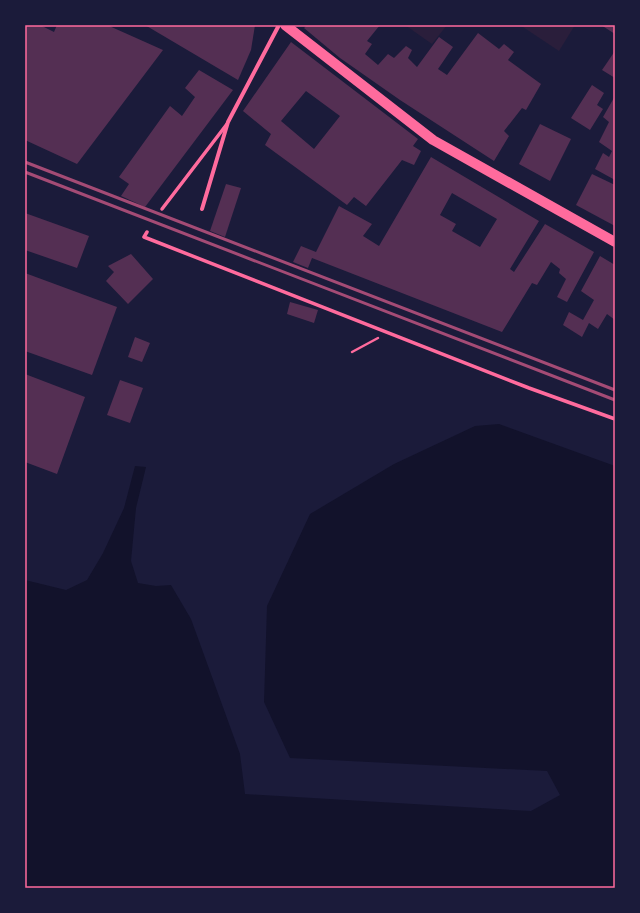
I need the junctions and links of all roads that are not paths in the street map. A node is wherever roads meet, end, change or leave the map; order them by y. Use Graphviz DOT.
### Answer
graph roads {
  1 [pos="279,25"];
  2 [pos="284,25"];
  3 [pos="228,122"];
  4 [pos="162,209"];
  5 [pos="202,210"];
  6 [pos="147,232"];
  7 [pos="615,242"];
  8 [pos="615,419"];
  1 -- 3 [label="street"];
  2 -- 7 [label="main road"];
  3 -- 4 [label="street"];
  3 -- 5 [label="street"];
  6 -- 8 [label="street"];
}
